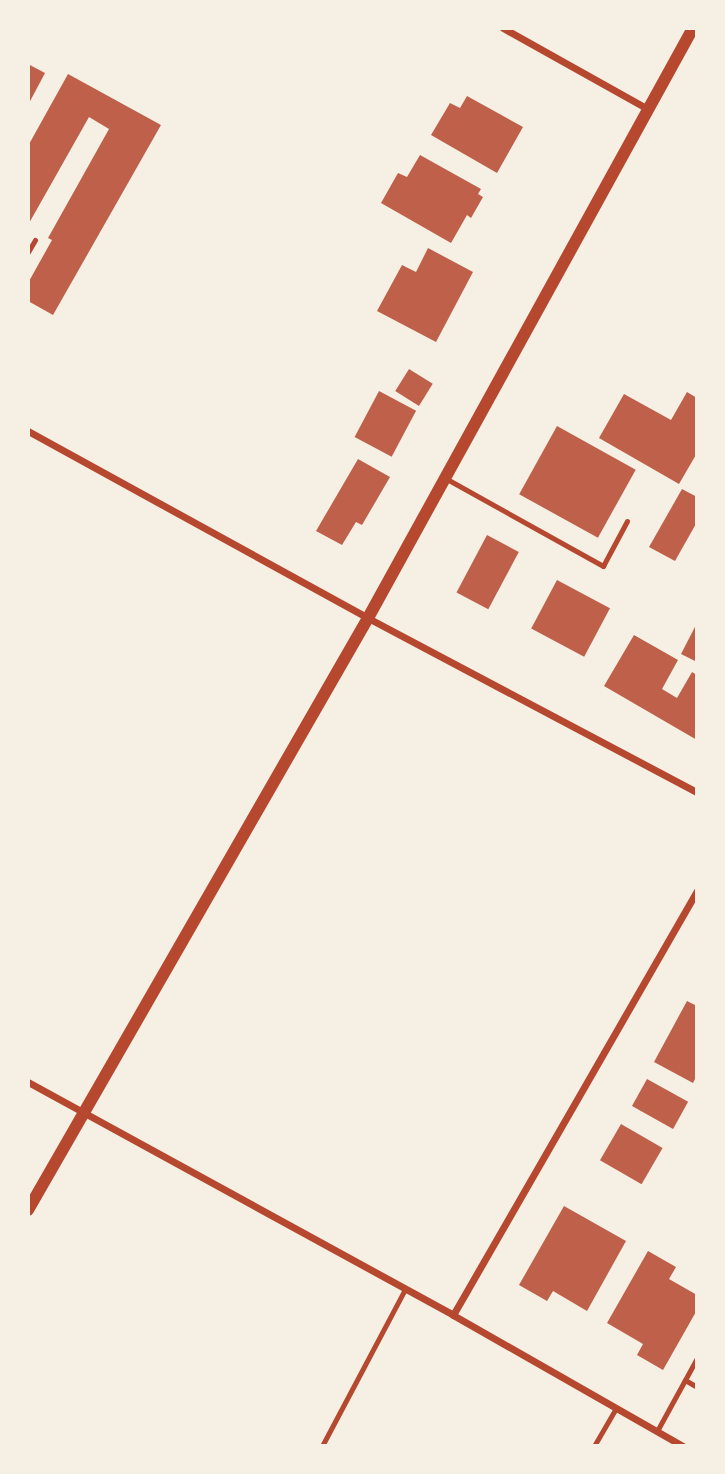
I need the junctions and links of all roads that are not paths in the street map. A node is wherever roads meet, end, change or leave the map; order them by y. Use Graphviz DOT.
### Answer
graph roads {
  1 [pos="503,28"];
  2 [pos="693,28"];
  3 [pos="648,109"];
  4 [pos="35,240"];
  5 [pos="28,252"];
  6 [pos="28,431"];
  7 [pos="445,478"];
  8 [pos="626,522"];
  9 [pos="368,618"];
  10 [pos="697,792"];
  11 [pos="697,890"];
  12 [pos="28,1082"];
  13 [pos="84,1113"];
  14 [pos="28,1210"];
  15 [pos="405,1289"];
  16 [pos="453,1315"];
  17 [pos="697,1358"];
  18 [pos="685,1380"];
  19 [pos="697,1387"];
  20 [pos="616,1408"];
  21 [pos="657,1431"];
  22 [pos="322,1446"];
  23 [pos="594,1446"];
  24 [pos="683,1446"];
  1 -- 3 [label="street"];
  2 -- 3 [label="street"];
  3 -- 7 [label="street"];
  4 -- 5 [label="lane"];
  6 -- 9 [label="street"];
  7 -- 8 [label="lane"];
  7 -- 9 [label="street"];
  9 -- 10 [label="street"];
  9 -- 13 [label="street"];
  11 -- 16 [label="street"];
  12 -- 13 [label="street"];
  13 -- 14 [label="street"];
  13 -- 15 [label="street"];
  15 -- 16 [label="street"];
  15 -- 22 [label="lane"];
  16 -- 20 [label="street"];
  17 -- 18 [label="lane"];
  18 -- 19 [label="lane"];
  18 -- 21 [label="lane"];
  20 -- 21 [label="street"];
  20 -- 23 [label="lane"];
  21 -- 24 [label="street"];
}
